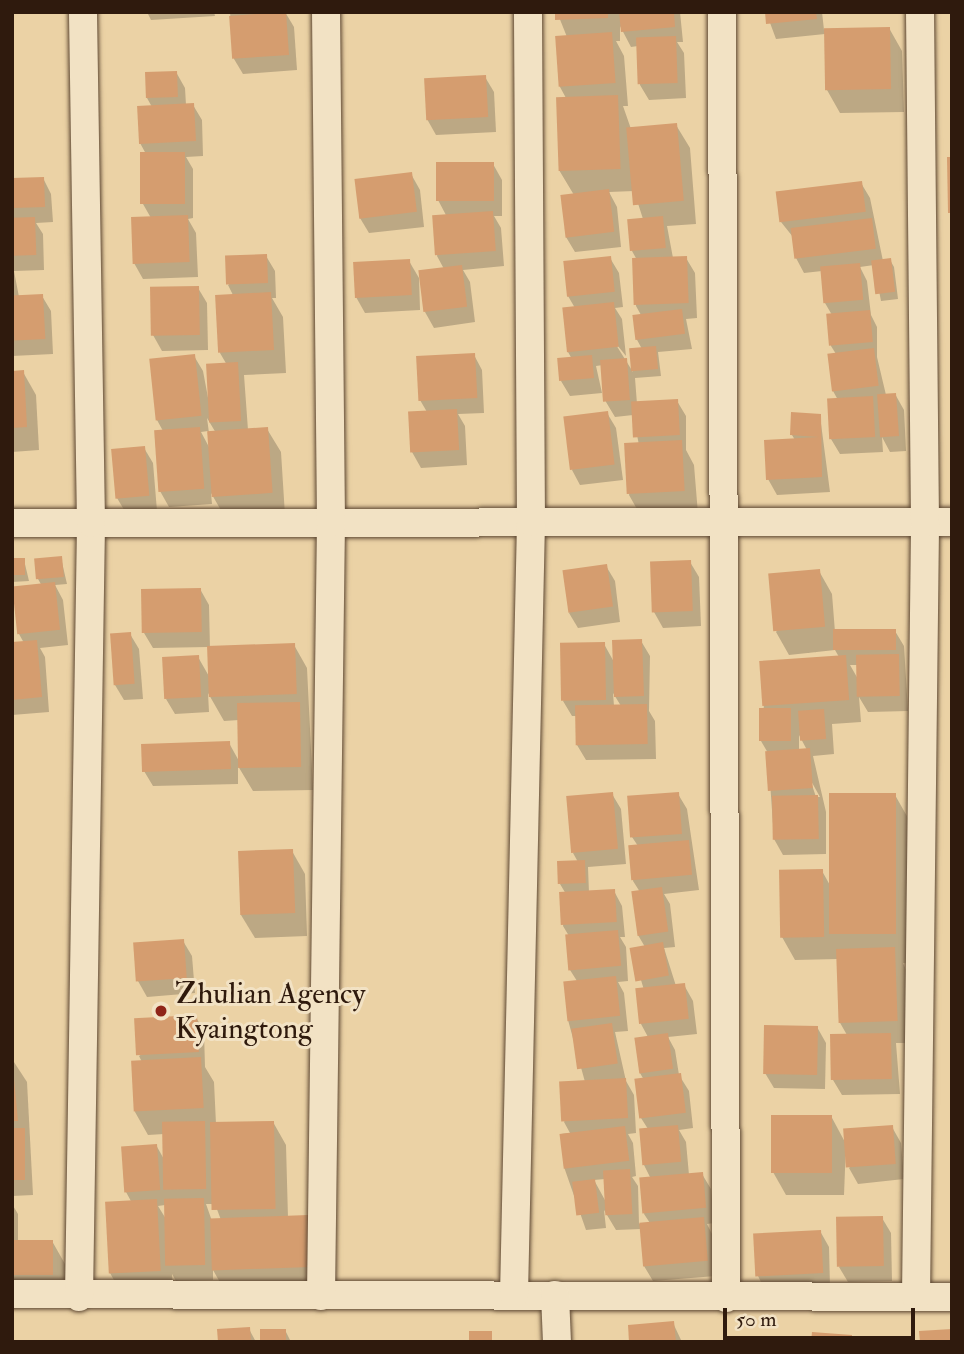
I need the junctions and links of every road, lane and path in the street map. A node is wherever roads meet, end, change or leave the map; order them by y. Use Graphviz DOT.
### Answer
graph roads {
  1 [pos="83,12"];
  2 [pos="326,12"];
  3 [pos="528,12"];
  4 [pos="722,12"];
  5 [pos="920,12"];
  6 [pos="331,522"];
  7 [pos="531,522"];
  8 [pos="726,522"];
  9 [pos="939,522"];
  10 [pos="12,523"];
  11 [pos="91,523"];
  12 [pos="12,1294"];
  13 [pos="555,1295"];
  14 [pos="321,1296"];
  15 [pos="514,1296"];
  16 [pos="79,1297"];
  17 [pos="916,1297"];
  18 [pos="952,1297"];
  19 [pos="726,1298"];
  20 [pos="557,1342"];
  1 -- 11 [label="street"];
  2 -- 6 [label="street"];
  3 -- 7 [label="street"];
  4 -- 8 [label="street"];
  5 -- 9 [label="street"];
  6 -- 7 [label="street"];
  6 -- 11 [label="street"];
  6 -- 14 [label="street"];
  7 -- 8 [label="street"];
  7 -- 15 [label="street"];
  8 -- 9 [label="street"];
  8 -- 19 [label="street"];
  9 -- 17 [label="street"];
  10 -- 11 [label="street"];
  11 -- 16 [label="street"];
  12 -- 16 [label="street"];
  13 -- 15 [label="street"];
  13 -- 19 [label="street"];
  13 -- 20 [label="street"];
  14 -- 15 [label="street"];
  14 -- 16 [label="street"];
  17 -- 18 [label="street"];
  17 -- 19 [label="street"];
}
